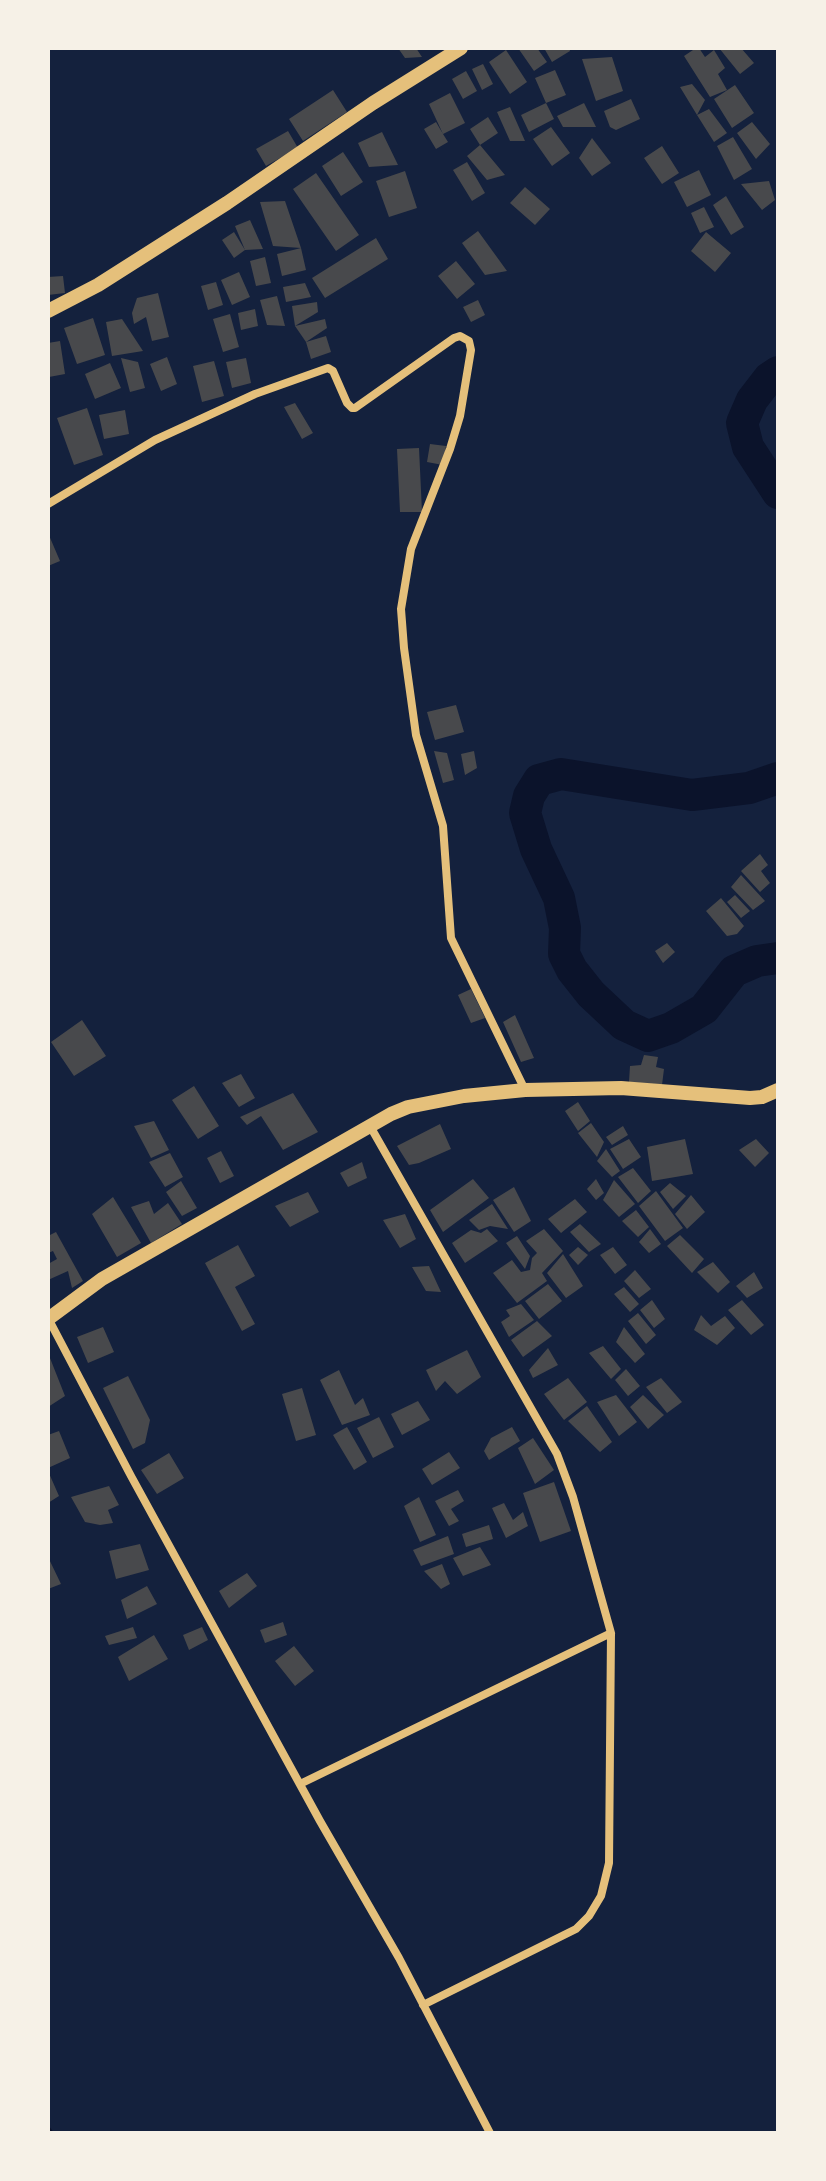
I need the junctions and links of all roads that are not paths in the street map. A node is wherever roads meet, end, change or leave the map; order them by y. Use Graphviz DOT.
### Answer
graph roads {
  1 [pos="461,48"];
  2 [pos="48,311"];
  3 [pos="48,504"];
  4 [pos="525,1090"];
  5 [pos="778,1090"];
  6 [pos="370,1126"];
  7 [pos="48,1319"];
  8 [pos="611,1633"];
  9 [pos="300,1784"];
  10 [pos="423,2005"];
  11 [pos="490,2133"];
  1 -- 2 [label="street"];
  3 -- 4 [label="street"];
  4 -- 5 [label="street"];
  4 -- 6 [label="street"];
  6 -- 7 [label="street"];
  6 -- 8 [label="street"];
  7 -- 9 [label="street"];
  8 -- 9 [label="street"];
  8 -- 10 [label="street"];
  9 -- 10 [label="street"];
  10 -- 11 [label="street"];
}
